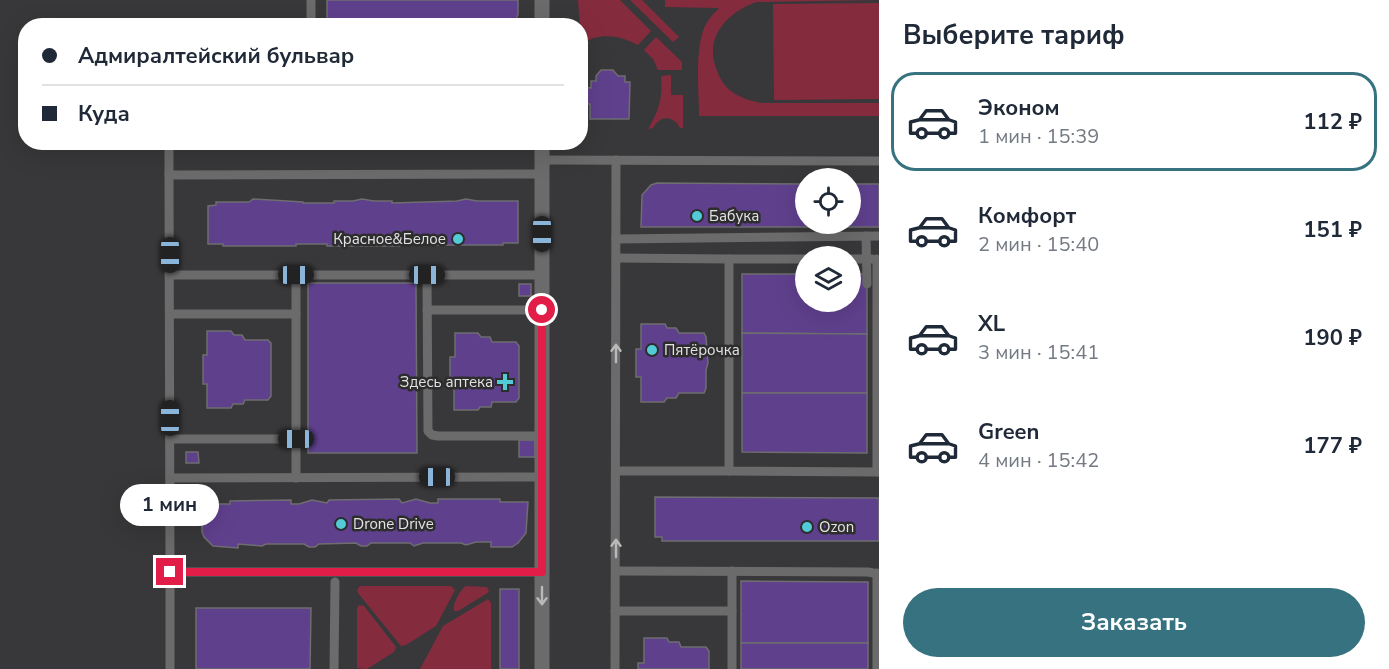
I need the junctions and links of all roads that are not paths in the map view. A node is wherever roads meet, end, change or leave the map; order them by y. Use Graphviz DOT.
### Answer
graph roads {
  1 [pos="310,0"];
  2 [pos="542,0"];
  3 [pos="310,18"];
  4 [pos="542,18"];
  5 [pos="170,150"];
  6 [pos="542,150"];
  7 [pos="616,160"];
  8 [pos="879,161"];
  9 [pos="542,167"];
  10 [pos="170,175"];
  11 [pos="866,236"];
  12 [pos="879,236"];
  13 [pos="616,239"];
  14 [pos="616,258"];
  15 [pos="729,259"];
  16 [pos="795,259"];
  17 [pos="861,259"];
  18 [pos="867,259"];
  19 [pos="878,259"];
  20 [pos="170,275"];
  21 [pos="296,275"];
  22 [pos="427,275"];
  23 [pos="542,275"];
  24 [pos="867,284"];
  25 [pos="878,300"];
  26 [pos="427,310"];
  27 [pos="542,310"];
  28 [pos="170,314"];
  29 [pos="296,314"];
  30 [pos="878,418"];
  31 [pos="542,436"];
  32 [pos="170,439"];
  33 [pos="296,439"];
  34 [pos="616,471"];
  35 [pos="729,471"];
  36 [pos="878,472"];
  37 [pos="542,477"];
  38 [pos="170,478"];
  39 [pos="296,478"];
  40 [pos="616,571"];
  41 [pos="732,571"];
  42 [pos="170,572"];
  43 [pos="542,572"];
  44 [pos="878,573"];
  45 [pos="335,582"];
  46 [pos="615,611"];
  47 [pos="732,611"];
  48 [pos="878,612"];
  49 [pos="170,669"];
  50 [pos="334,669"];
  51 [pos="542,669"];
  52 [pos="615,669"];
  53 [pos="732,669"];
  54 [pos="877,669"];
  1 -- 3 [label="lane"];
  2 -- 4 [label="street"];
  5 -- 10 [label="lane"];
  6 -- 9 [label="street"];
  7 -- 8 [label="lane"];
  7 -- 9 [label="lane"];
  7 -- 13 [label="lane"];
  9 -- 10 [label="lane"];
  9 -- 23 [label="street"];
  10 -- 20 [label="lane"];
  11 -- 12 [label="lane"];
  11 -- 13 [label="lane"];
  11 -- 18 [label="lane"];
  13 -- 14 [label="lane"];
  14 -- 15 [label="lane"];
  34 -- 14 [label="lane, one-way"];
  15 -- 16 [label="lane"];
  15 -- 35 [label="lane"];
  17 -- 18 [label="lane"];
  18 -- 19 [label="lane"];
  18 -- 24 [label="lane"];
  19 -- 25 [label="lane"];
  20 -- 21 [label="lane"];
  20 -- 28 [label="lane"];
  21 -- 22 [label="lane"];
  21 -- 29 [label="lane"];
  22 -- 23 [label="lane"];
  22 -- 26 [label="lane"];
  23 -- 27 [label="street"];
  25 -- 30 [label="lane"];
  26 -- 27 [label="lane"];
  26 -- 31 [label="lane"];
  27 -- 31 [label="street"];
  28 -- 29 [label="lane"];
  28 -- 32 [label="lane"];
  29 -- 33 [label="lane"];
  30 -- 36 [label="lane"];
  31 -- 37 [label="street"];
  32 -- 33 [label="lane"];
  32 -- 38 [label="lane"];
  33 -- 39 [label="lane"];
  34 -- 35 [label="lane"];
  40 -- 34 [label="lane, one-way"];
  35 -- 36 [label="lane"];
  37 -- 39 [label="lane"];
  37 -- 43 [label="street"];
  38 -- 39 [label="lane"];
  38 -- 42 [label="lane"];
  40 -- 41 [label="lane"];
  40 -- 46 [label="lane"];
  41 -- 44 [label="lane"];
  41 -- 47 [label="lane"];
  42 -- 43 [label="lane"];
  42 -- 49 [label="lane"];
  43 -- 51 [label="street, one-way"];
  44 -- 48 [label="lane"];
  45 -- 50 [label="lane"];
  46 -- 47 [label="lane"];
  46 -- 52 [label="lane"];
  47 -- 53 [label="lane"];
  48 -- 54 [label="lane"];
}
